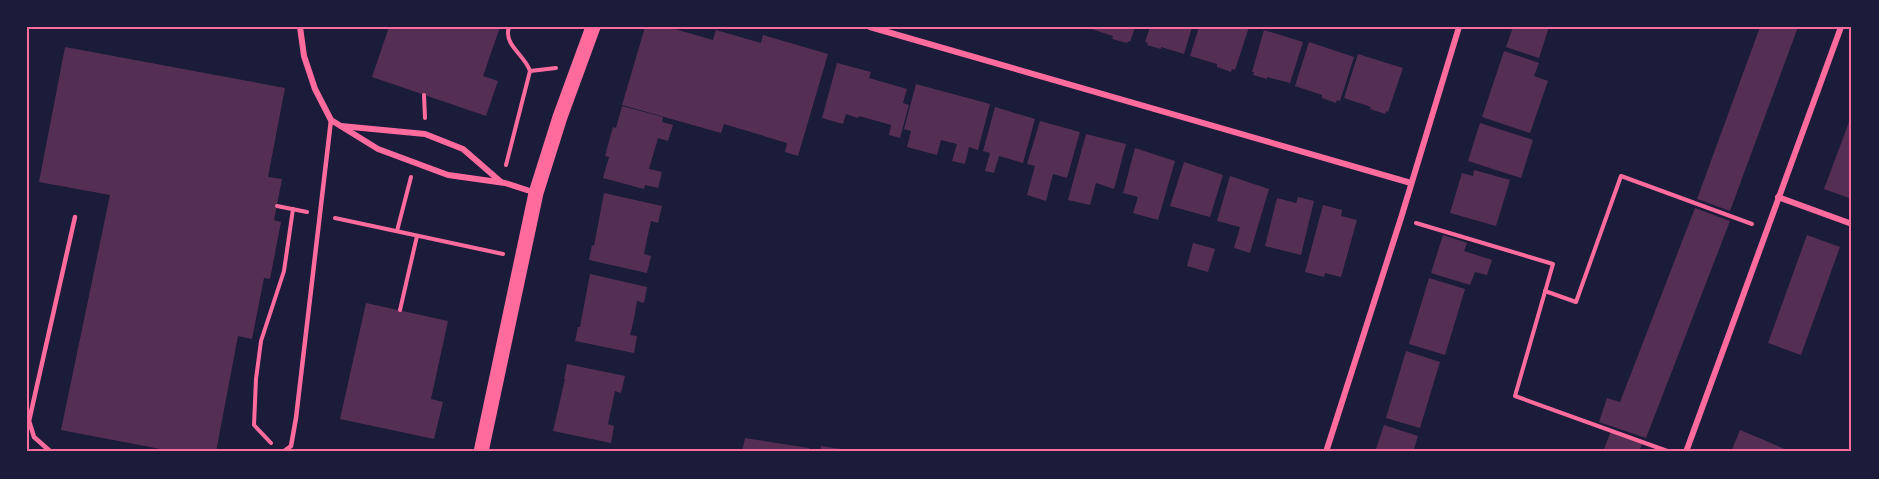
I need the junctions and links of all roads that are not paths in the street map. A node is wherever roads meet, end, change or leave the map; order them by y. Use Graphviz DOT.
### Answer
graph roads {
  1 [pos="300,27"];
  2 [pos="593,27"];
  3 [pos="870,27"];
  4 [pos="1459,27"];
  5 [pos="1841,27"];
  6 [pos="330,120"];
  7 [pos="340,126"];
  8 [pos="502,183"];
  9 [pos="1411,183"];
  10 [pos="536,194"];
  11 [pos="1778,197"];
  12 [pos="75,217"];
  13 [pos="1852,224"];
  14 [pos="51,452"];
  15 [pos="283,452"];
  16 [pos="481,452"];
  17 [pos="1326,452"];
  18 [pos="1686,452"];
  1 -- 6 [label="street"];
  2 -- 10 [label="main road"];
  3 -- 9 [label="street"];
  4 -- 9 [label="street"];
  5 -- 11 [label="street"];
  6 -- 7 [label="street"];
  6 -- 15 [label="lane"];
  7 -- 8 [label="street"];
  7 -- 8 [label="street"];
  8 -- 10 [label="street"];
  9 -- 17 [label="street"];
  10 -- 16 [label="main road"];
  11 -- 13 [label="street"];
  11 -- 18 [label="street"];
  12 -- 14 [label="lane"];
}
